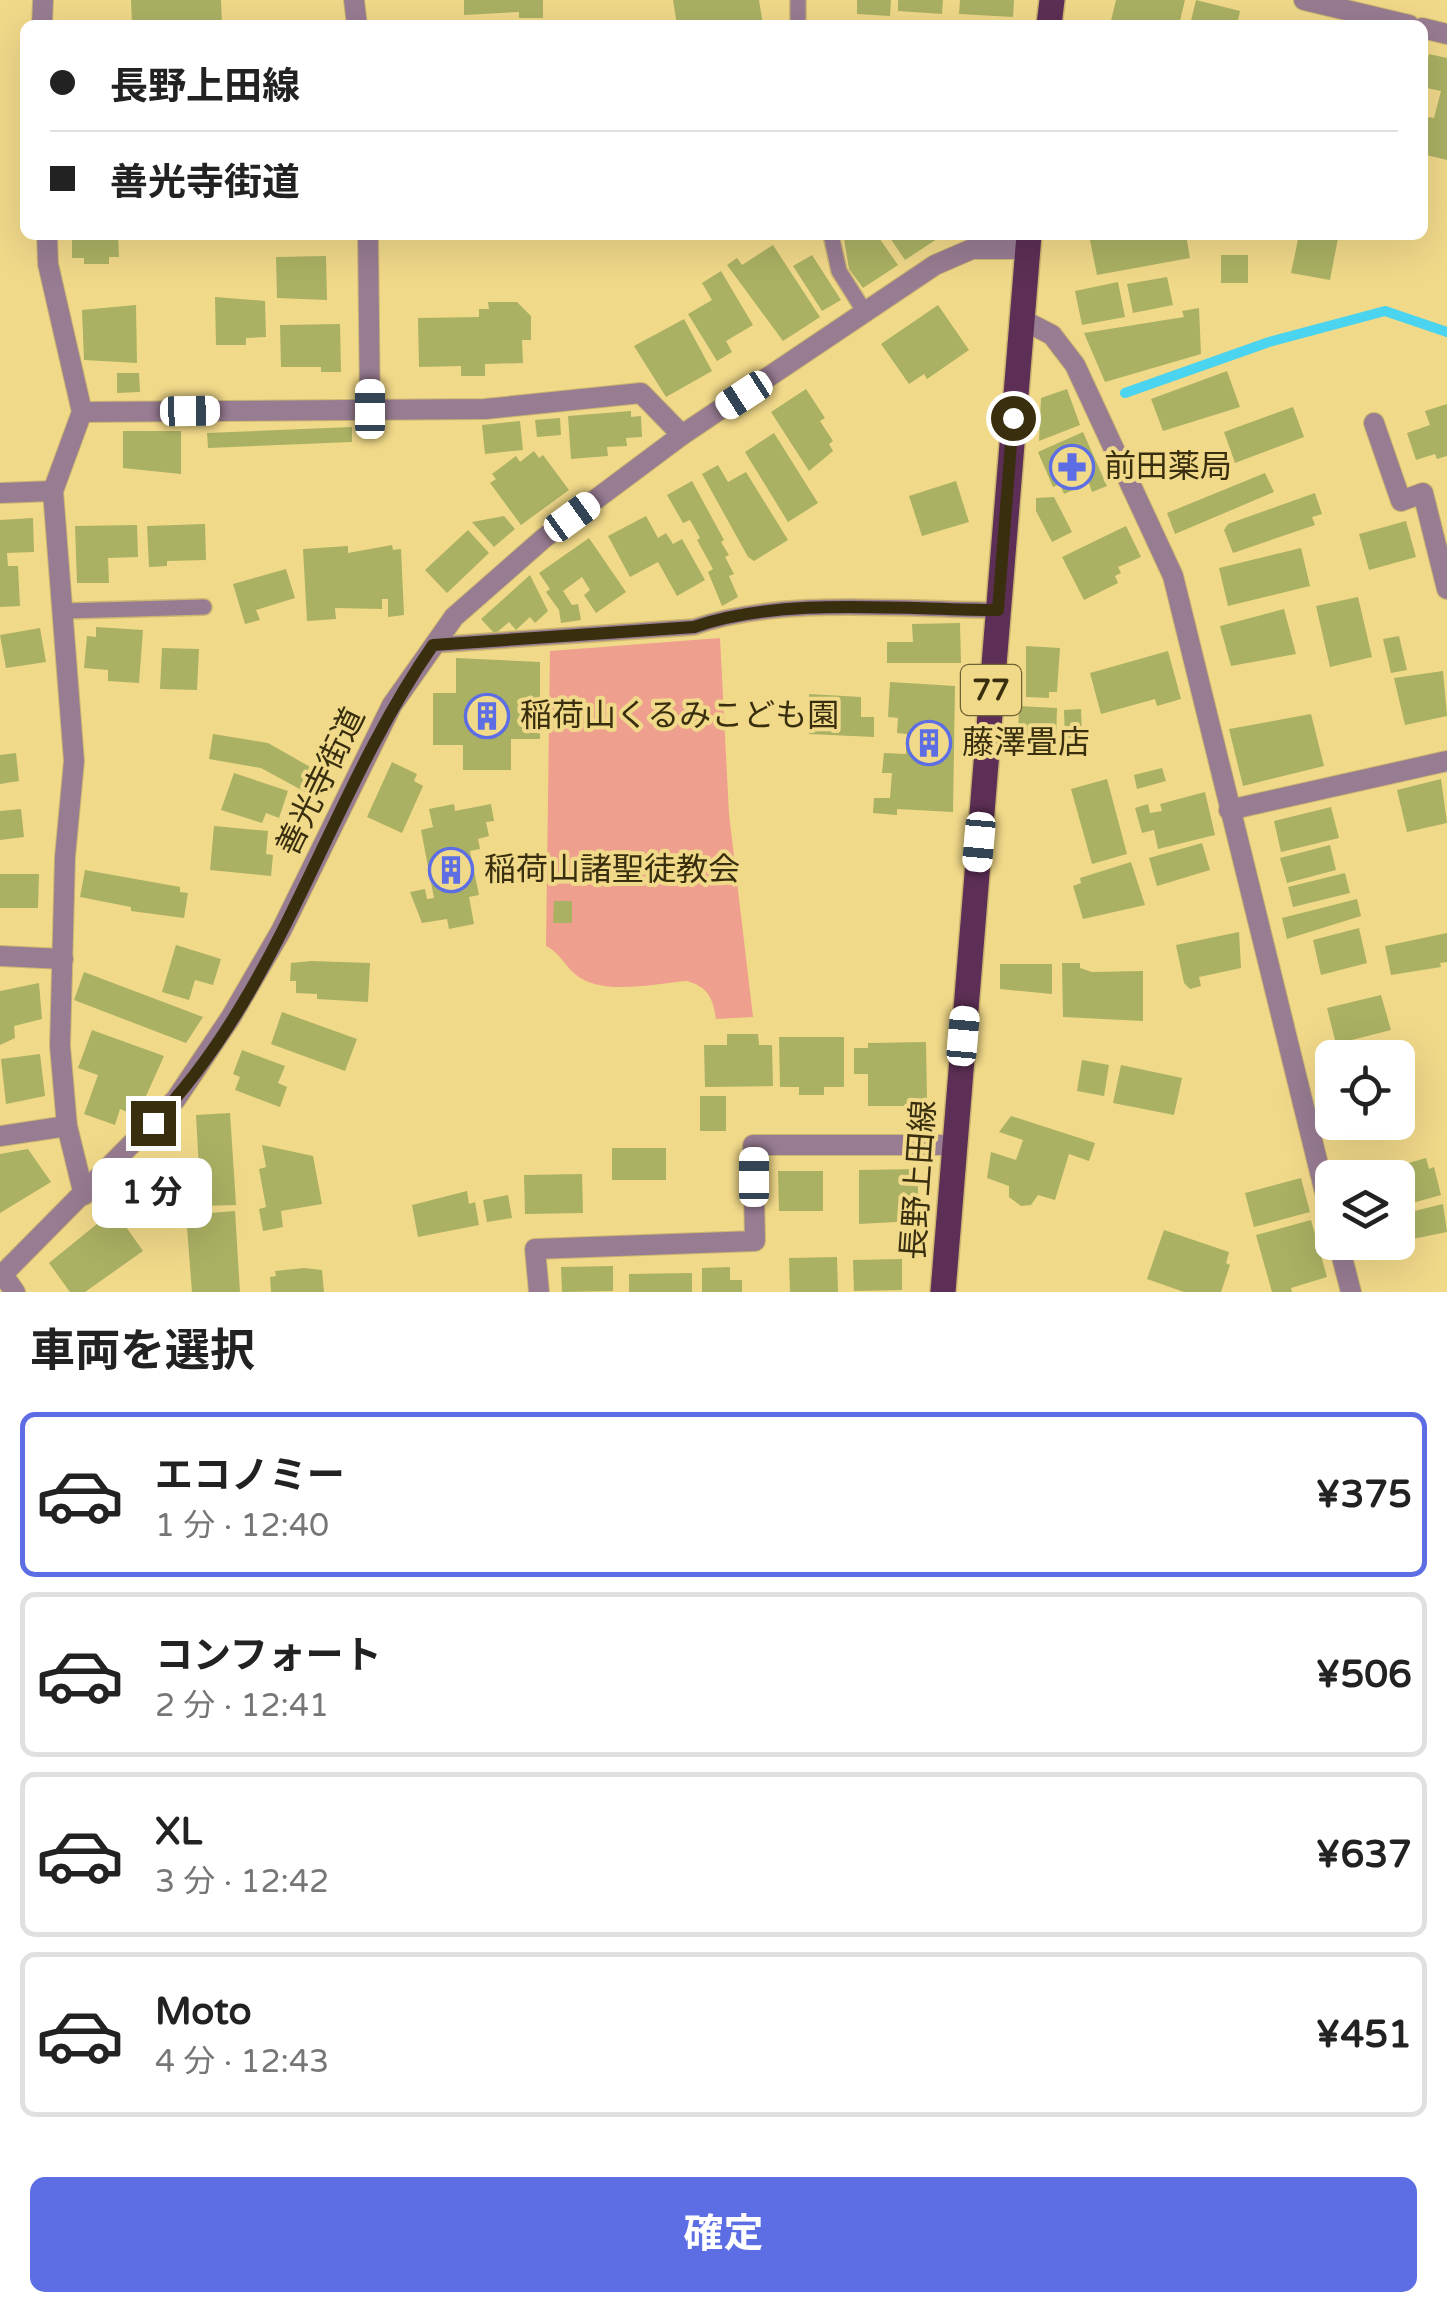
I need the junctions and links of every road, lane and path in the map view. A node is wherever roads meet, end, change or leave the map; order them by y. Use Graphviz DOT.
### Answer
graph roads {
  1 [pos="1304,0"];
  2 [pos="1387,20"];
  3 [pos="47,240"];
  4 [pos="368,240"];
  5 [pos="832,240"];
  6 [pos="1028,242"];
  7 [pos="866,314"];
  8 [pos="1022,319"];
  9 [pos="370,409"];
  10 [pos="82,412"];
  11 [pos="1374,423"];
  12 [pos="682,435"];
  13 [pos="52,491"];
  14 [pos="0,493"];
  15 [pos="1446,583"];
  16 [pos="204,607"];
  17 [pos="998,610"];
  18 [pos="64,611"];
  19 [pos="433,645"];
  20 [pos="1447,761"];
  21 [pos="1229,810"];
  22 [pos="0,956"];
  23 [pos="63,959"];
  24 [pos="67,1126"];
  25 [pos="0,1136"];
  26 [pos="954,1145"];
  27 [pos="1317,1160"];
  28 [pos="84,1195"];
  29 [pos="1342,1260"];
  30 [pos="6,1282"];
  31 [pos="539,1292"];
  32 [pos="942,1292"];
  33 [pos="1350,1292"];
  1 -- 2 [label="street"];
  3 -- 10 [label="street"];
  4 -- 9 [label="street"];
  5 -- 7 [label="lane"];
  6 -- 7 [label="street, 善光寺街道"];
  6 -- 8 [label="main road, 長野上田線 / 77"];
  7 -- 12 [label="street, 善光寺街道"];
  8 -- 17 [label="main road, 長野上田線 / 77"];
  8 -- 21 [label="street"];
  9 -- 10 [label="street"];
  9 -- 12 [label="street"];
  10 -- 13 [label="street"];
  11 -- 15 [label="street"];
  12 -- 19 [label="street, 善光寺街道"];
  13 -- 14 [label="street"];
  13 -- 18 [label="street"];
  16 -- 18 [label="lane"];
  17 -- 19 [label="lane"];
  17 -- 26 [label="main road, 長野上田線 / 77"];
  18 -- 23 [label="street"];
  19 -- 28 [label="street, 善光寺街道"];
  20 -- 21 [label="street"];
  21 -- 27 [label="street"];
  22 -- 23 [label="street"];
  23 -- 24 [label="street"];
  24 -- 25 [label="street"];
  24 -- 28 [label="street"];
  26 -- 31 [label="street"];
  26 -- 32 [label="main road, 長野上田線 / 77"];
  28 -- 30 [label="street, 善光寺街道"];
  29 -- 33 [label="street"];
}
